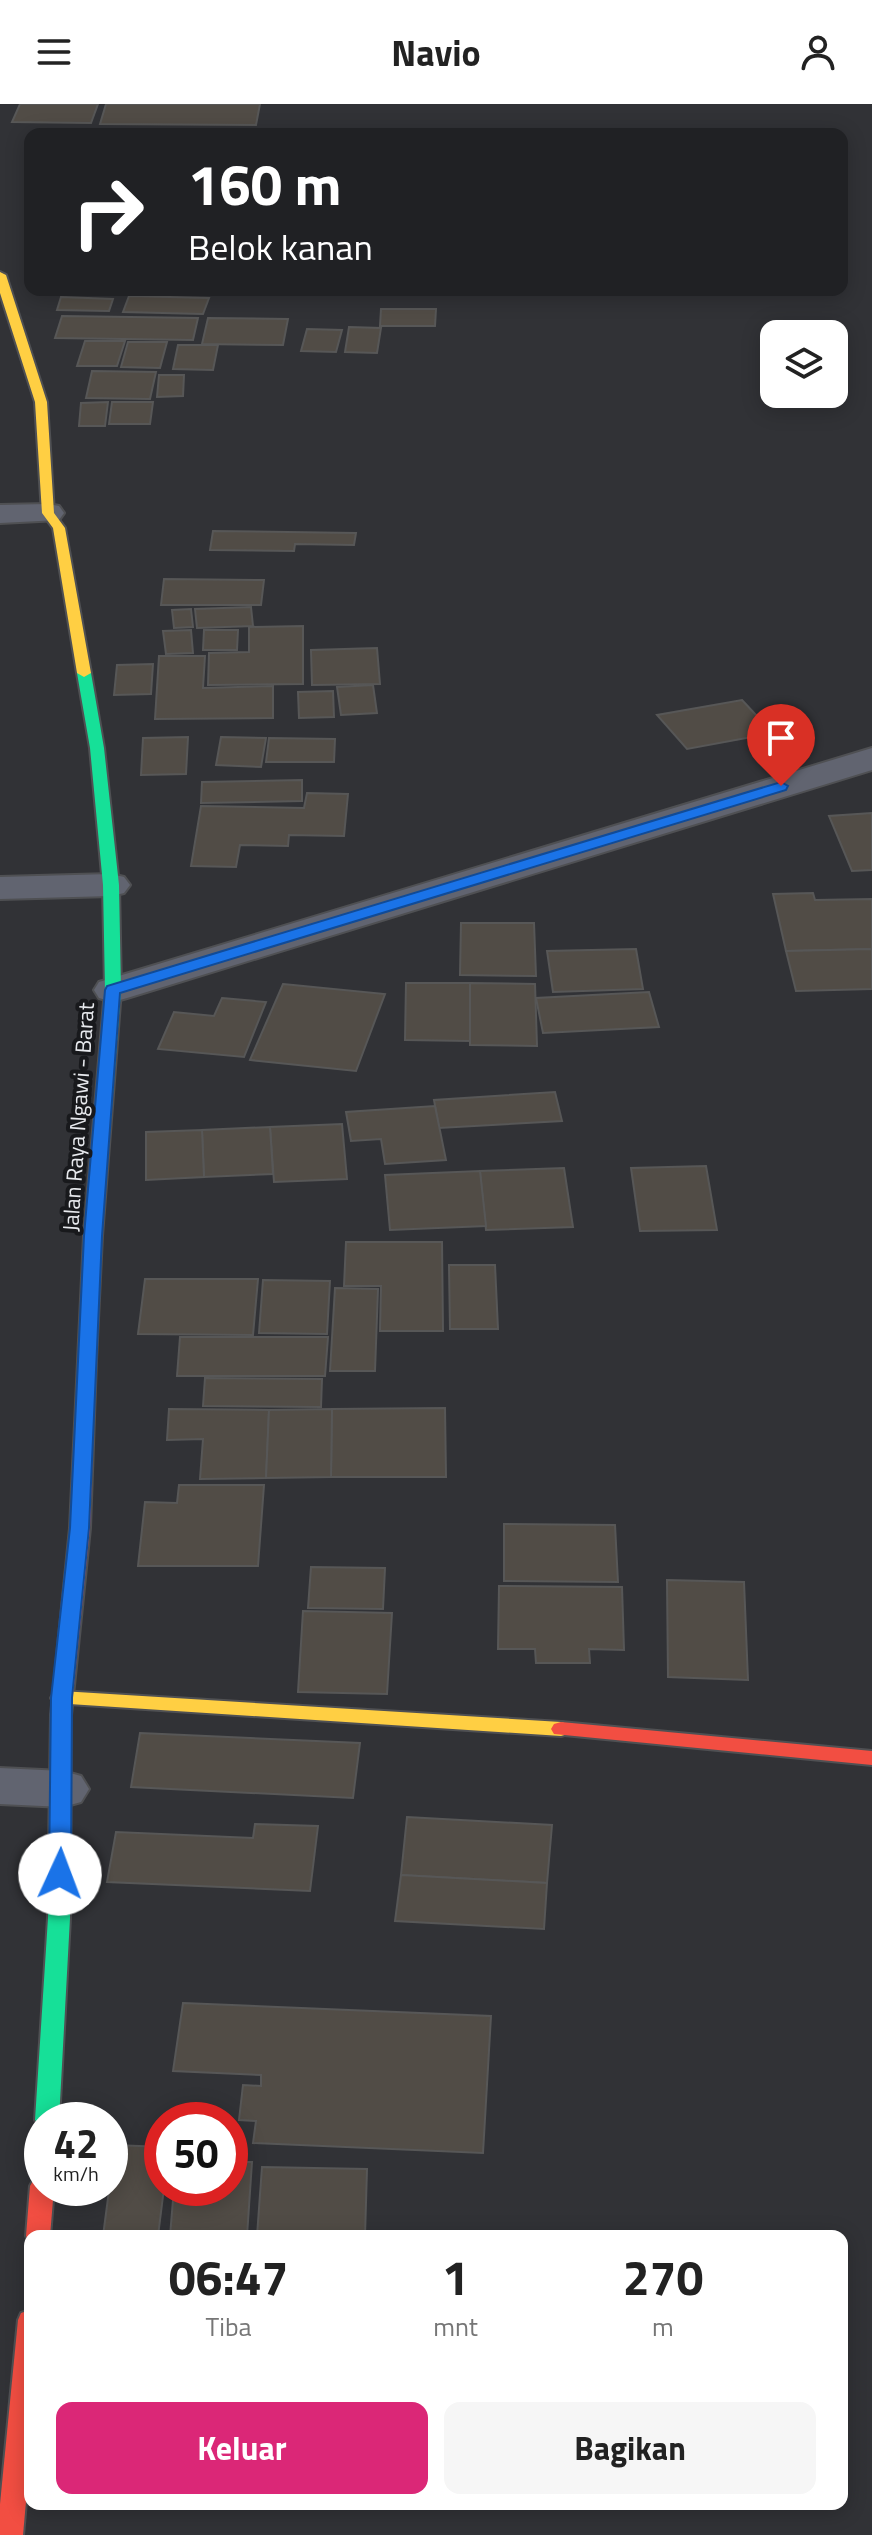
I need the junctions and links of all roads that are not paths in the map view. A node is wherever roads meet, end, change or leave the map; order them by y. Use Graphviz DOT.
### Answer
graph roads {
  1 [pos="0,275"];
  2 [pos="48,513"];
  3 [pos="0,514"];
  4 [pos="872,759"];
  5 [pos="111,885"];
  6 [pos="0,888"];
  7 [pos="113,990"];
  8 [pos="61,1698"];
  9 [pos="872,1758"];
  10 [pos="0,1786"];
  11 [pos="63,1789"];
  12 [pos="48,2102"];
  13 [pos="40,2206"];
  14 [pos="38,2230"];
  15 [pos="24,2384"];
  16 [pos="10,2535"];
  1 -- 2 [label="main road, Jalan Raya Ngawi - Barat"];
  2 -- 3 [label="street"];
  2 -- 5 [label="main road, Jalan Raya Ngawi - Barat"];
  4 -- 7 [label="street"];
  5 -- 6 [label="street"];
  5 -- 7 [label="main road, Jalan Raya Ngawi - Barat"];
  7 -- 8 [label="main road, Jalan Raya Ngawi - Barat"];
  8 -- 9 [label="main road"];
  8 -- 11 [label="main road, Jalan Raya Ngawi - Barat"];
  10 -- 11 [label="street"];
  11 -- 12 [label="main road, Jalan Raya Ngawi - Barat"];
  13 -- 14 [label="main road"];
  15 -- 16 [label="main road"];
}
